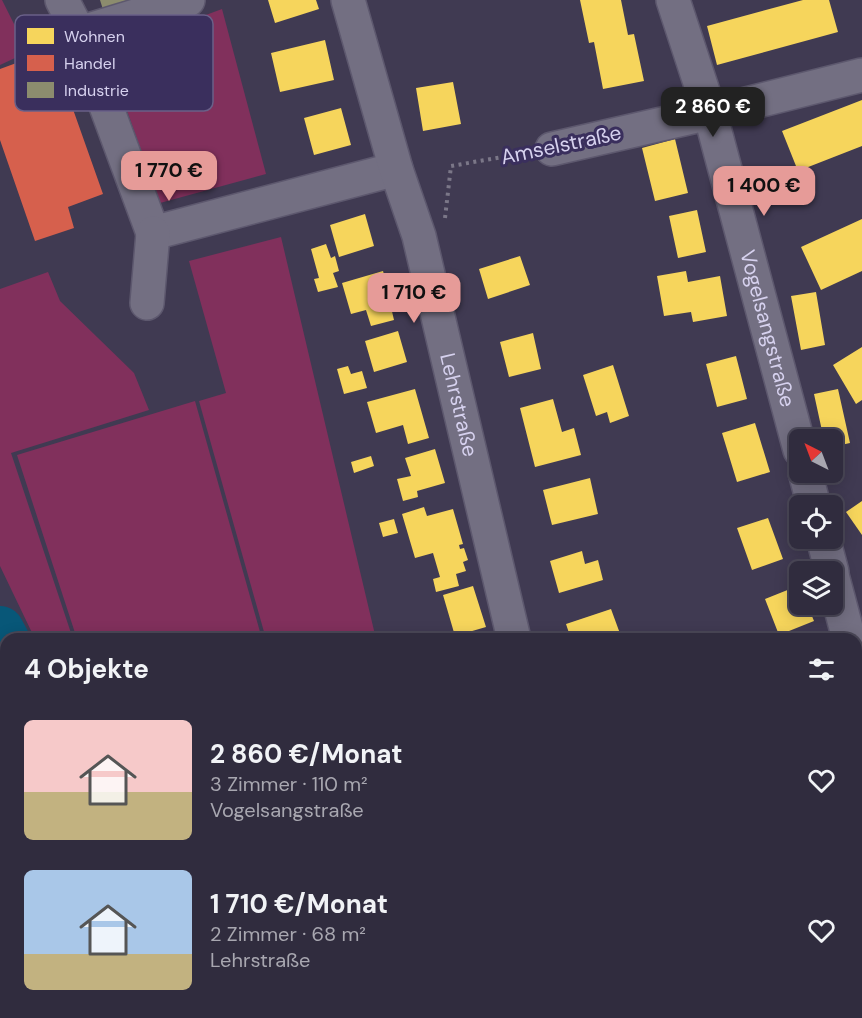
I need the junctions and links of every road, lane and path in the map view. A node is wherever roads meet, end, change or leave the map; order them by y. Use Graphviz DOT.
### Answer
graph roads {
  1 [pos="62,0"];
  2 [pos="188,0"];
  3 [pos="348,0"];
  4 [pos="674,0"];
  5 [pos="69,15"];
  6 [pos="138,15"];
  7 [pos="862,75"];
  8 [pos="107,111"];
  9 [pos="710,113"];
  10 [pos="552,149"];
  11 [pos="396,169"];
  12 [pos="153,233"];
  13 [pos="419,236"];
  14 [pos="147,303"];
  15 [pos="794,429"];
  16 [pos="843,613"];
  17 [pos="513,633"];
  18 [pos="848,633"];
  1 -- 5 [label="street"];
  2 -- 6 [label="street"];
  3 -- 11 [label="street, Lehrstraße"];
  4 -- 9 [label="street, Vogelsangstraße"];
  7 -- 9 [label="street, Amselstraße"];
  8 -- 12 [label="street"];
  9 -- 10 [label="street, Amselstraße"];
  9 -- 15 [label="street, Vogelsangstraße"];
  10 -- 13 [label="path, Amselstraße"];
  11 -- 12 [label="street"];
  11 -- 13 [label="street, Lehrstraße"];
  12 -- 14 [label="street"];
  13 -- 17 [label="street, Lehrstraße"];
  16 -- 18 [label="street"];
}
